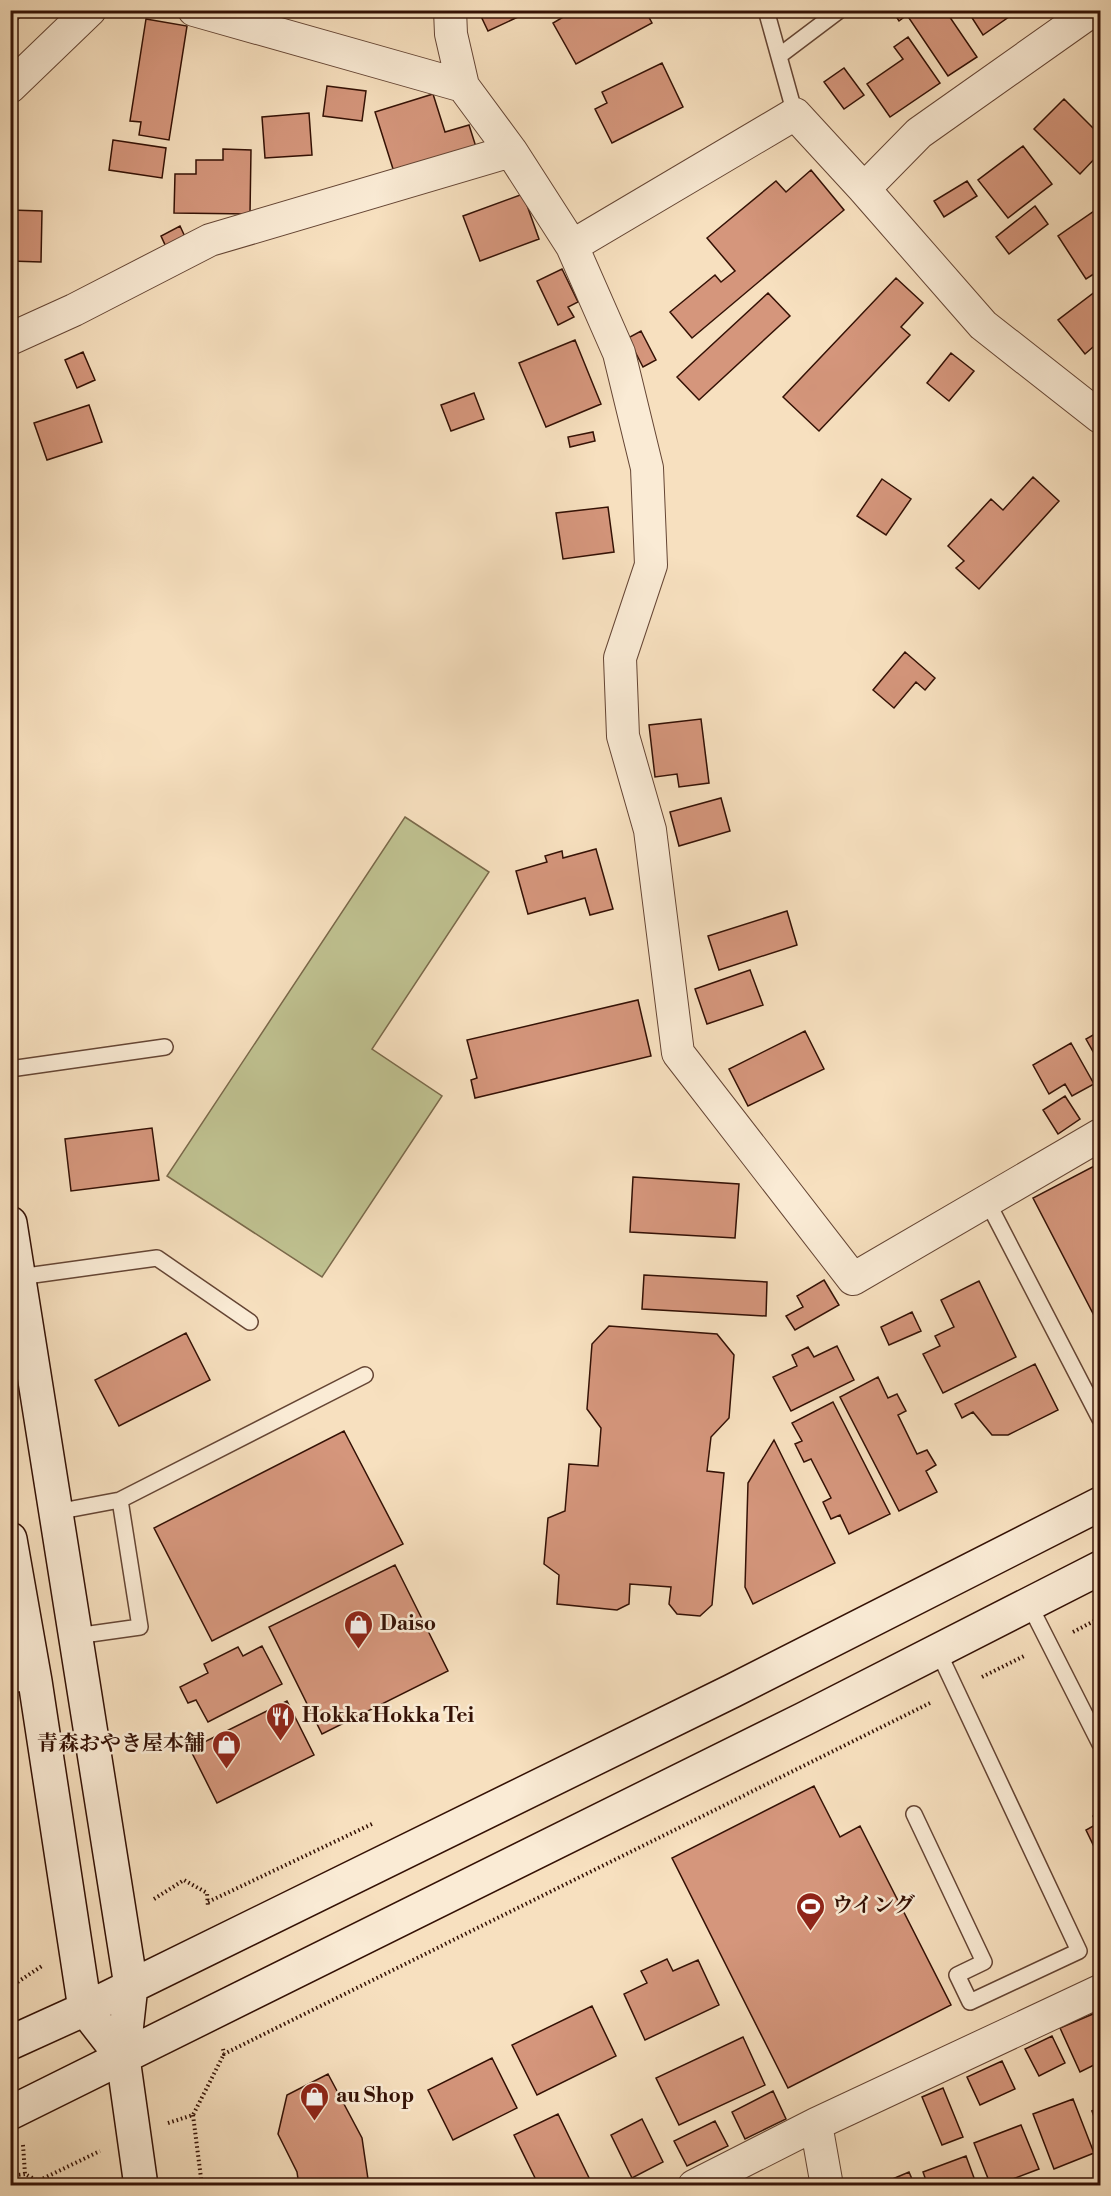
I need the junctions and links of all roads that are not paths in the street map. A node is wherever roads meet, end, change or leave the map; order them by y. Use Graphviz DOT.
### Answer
graph roads {
  1 [pos="90,10"];
  2 [pos="194,10"];
  3 [pos="450,10"];
  4 [pos="766,10"];
  5 [pos="840,10"];
  6 [pos="1093,10"];
  7 [pos="779,56"];
  8 [pos="463,86"];
  9 [pos="10,87"];
  10 [pos="795,114"];
  11 [pos="511,150"];
  12 [pos="864,189"];
  13 [pos="572,246"];
  14 [pos="10,339"];
  15 [pos="1101,417"];
  16 [pos="165,1047"];
  17 [pos="10,1068"];
  18 [pos="1101,1135"];
  19 [pos="987,1201"];
  20 [pos="10,1223"];
  21 [pos="19,1276"];
  22 [pos="250,1322"];
  23 [pos="365,1375"];
  24 [pos="1101,1419"];
  25 [pos="120,1500"];
  26 [pos="1101,1504"];
  27 [pos="56,1512"];
  28 [pos="10,1539"];
  29 [pos="1101,1568"];
  30 [pos="1029,1604"];
  31 [pos="76,1636"];
  32 [pos="937,1650"];
  33 [pos="23,1683"];
  34 [pos="1101,1744"];
  35 [pos="914,1814"];
  36 [pos="131,1986"];
  37 [pos="1101,1991"];
  38 [pos="86,2009"];
  39 [pos="10,2043"];
  40 [pos="123,2058"];
  41 [pos="10,2113"];
  42 [pos="816,2124"];
  43 [pos="141,2186"];
  44 [pos="694,2186"];
  45 [pos="827,2186"];
  1 -- 9 [label="street"];
  2 -- 8 [label="street"];
  3 -- 8 [label="street"];
  4 -- 7 [label="lane"];
  5 -- 7 [label="lane"];
  6 -- 12 [label="street"];
  7 -- 10 [label="lane"];
  8 -- 11 [label="street"];
  10 -- 12 [label="street"];
  10 -- 13 [label="street"];
  11 -- 13 [label="street"];
  11 -- 14 [label="street"];
  12 -- 15 [label="street"];
  13 -- 19 [label="street"];
  16 -- 17 [label="lane"];
  18 -- 19 [label="street"];
  19 -- 24 [label="lane"];
  20 -- 21 [label="street"];
  21 -- 22 [label="lane"];
  21 -- 27 [label="street"];
  23 -- 25 [label="lane"];
  25 -- 27 [label="lane"];
  25 -- 31 [label="lane"];
  26 -- 36 [label="street"];
  27 -- 31 [label="street"];
  28 -- 33 [label="street"];
  29 -- 30 [label="street"];
  30 -- 32 [label="street"];
  30 -- 34 [label="lane"];
  31 -- 36 [label="street"];
  32 -- 35 [label="lane"];
  32 -- 40 [label="street"];
  33 -- 38 [label="street"];
  36 -- 38 [label="street"];
  36 -- 40 [label="street"];
  37 -- 42 [label="street"];
  38 -- 39 [label="street"];
  38 -- 40 [label="street"];
  40 -- 41 [label="street"];
  40 -- 43 [label="street"];
  42 -- 44 [label="street"];
  42 -- 45 [label="street"];
}
